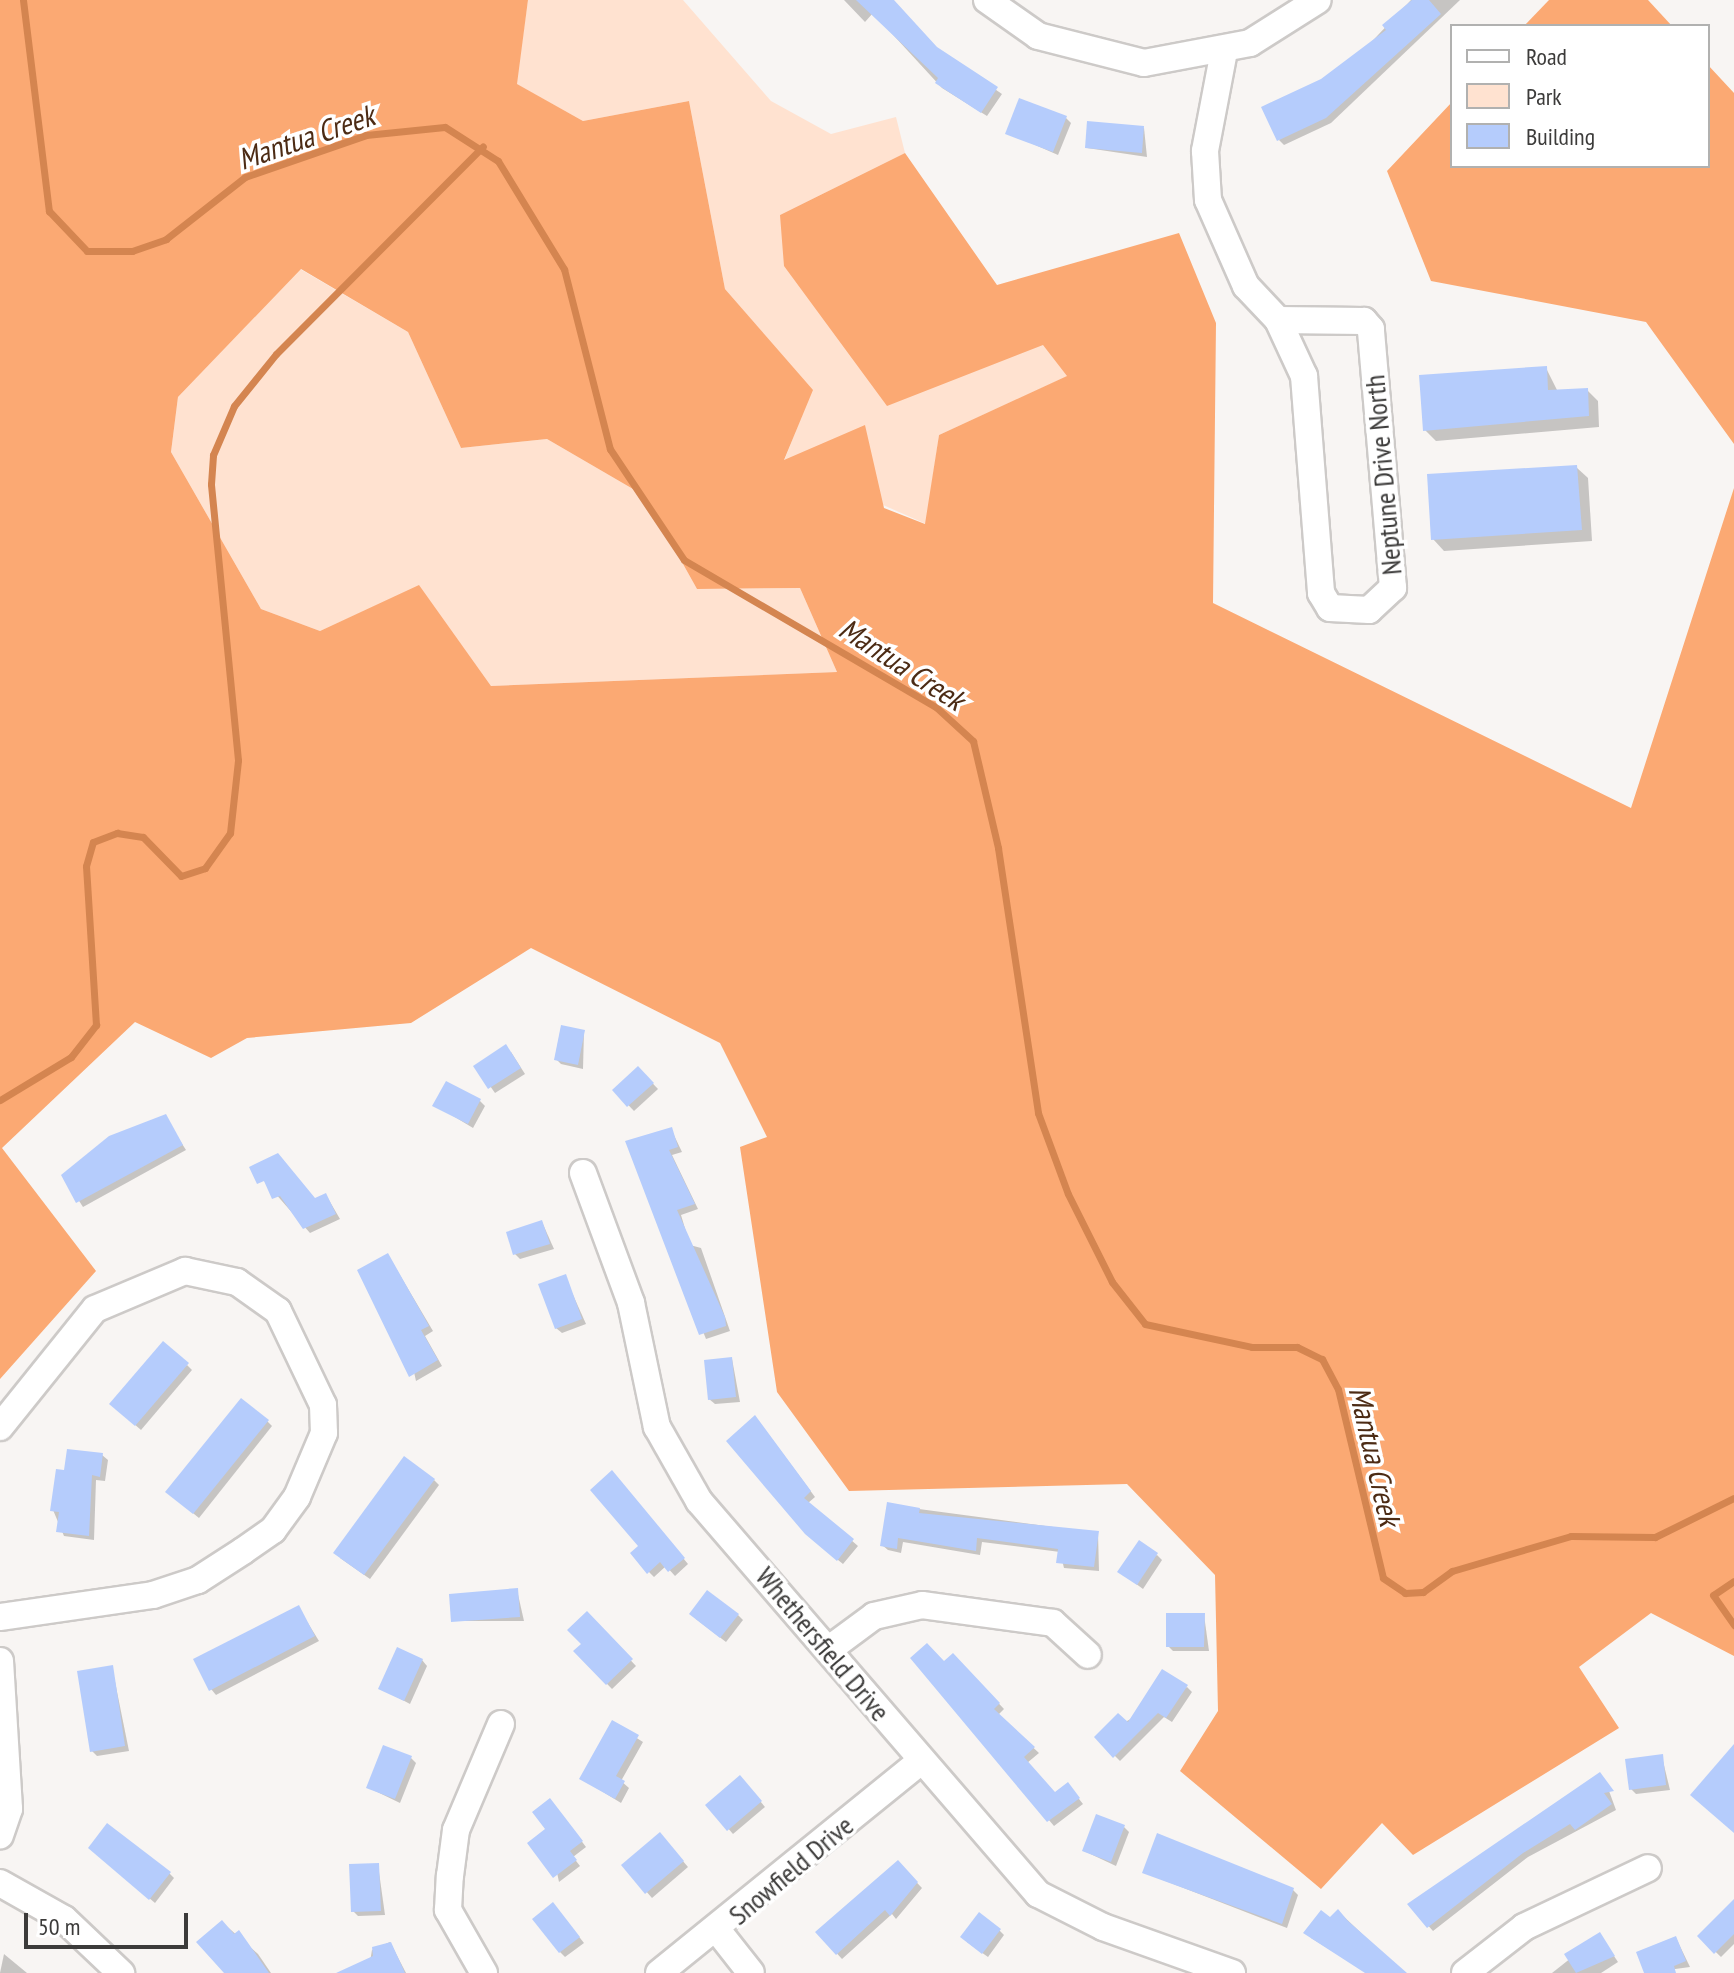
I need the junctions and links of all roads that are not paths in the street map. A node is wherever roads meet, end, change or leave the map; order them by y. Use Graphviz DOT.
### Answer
graph roads {
  1 [pos="987,0"];
  2 [pos="1318,0"];
  3 [pos="1224,51"];
  4 [pos="1278,320"];
  5 [pos="583,1173"];
  6 [pos="0,1427"];
  7 [pos="0,1617"];
  8 [pos="828,1650"];
  9 [pos="1088,1655"];
  10 [pos="0,1661"];
  11 [pos="501,1724"];
  12 [pos="920,1762"];
  13 [pos="0,1835"];
  14 [pos="1648,1868"];
  15 [pos="0,1883"];
  16 [pos="718,1931"];
  17 [pos="121,1973"];
  18 [pos="484,1973"];
  19 [pos="659,1973"];
  20 [pos="751,1973"];
  21 [pos="1232,1973"];
  22 [pos="1465,1973"];
  1 -- 3 [label="street"];
  2 -- 3 [label="street"];
  3 -- 4 [label="street, Neptune Drive North"];
  4 -- 4 [label="street, Neptune Drive North"];
  5 -- 8 [label="street, Whethersfield Drive"];
  6 -- 7 [label="street"];
  8 -- 9 [label="street"];
  8 -- 12 [label="street, Whethersfield Drive"];
  10 -- 13 [label="street"];
  11 -- 18 [label="street"];
  12 -- 16 [label="street, Snowfield Drive"];
  12 -- 21 [label="street, Whethersfield Drive"];
  14 -- 22 [label="street"];
  15 -- 17 [label="street"];
  16 -- 19 [label="street, Snowfield Drive"];
  16 -- 20 [label="street"];
}
